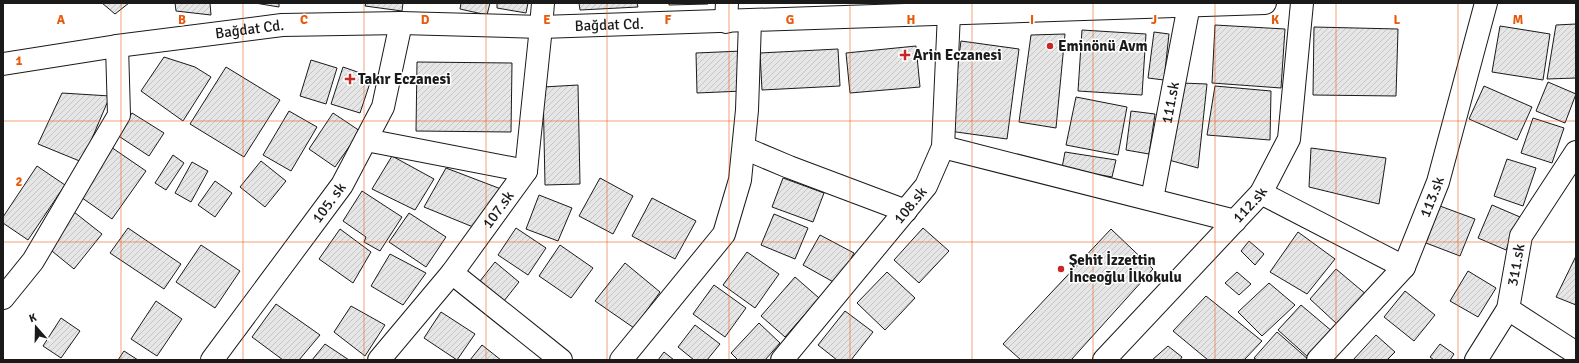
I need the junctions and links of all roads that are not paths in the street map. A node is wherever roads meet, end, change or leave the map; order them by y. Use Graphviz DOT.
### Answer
graph roads {
  1 [pos="543,3"];
  2 [pos="1251,3"];
  3 [pos="1265,3"];
  4 [pos="1302,3"];
  5 [pos="1486,3"];
  6 [pos="1130,5"];
  7 [pos="1189,5"];
  8 [pos="1007,7"];
  9 [pos="727,12"];
  10 [pos="949,13"];
  11 [pos="750,21"];
  12 [pos="401,23"];
  13 [pos="541,27"];
  14 [pos="117,46"];
  15 [pos="3,64"];
  16 [pos="366,140"];
  17 [pos="944,147"];
  18 [pos="744,148"];
  19 [pos="1576,152"];
  20 [pos="526,171"];
  21 [pos="1261,193"];
  22 [pos="1152,199"];
  23 [pos="906,210"];
  24 [pos="1235,221"];
  25 [pos="1404,267"];
  26 [pos="452,273"];
  27 [pos="3,298"];
  28 [pos="1508,309"];
  29 [pos="1576,353"];
  30 [pos="212,360"];
  31 [pos="379,360"];
  32 [pos="561,360"];
  33 [pos="622,360"];
  34 [pos="782,360"];
  35 [pos="1104,360"];
  36 [pos="1318,360"];
  37 [pos="1476,360"];
  1 -- 13 [label="street"];
  2 -- 3 [label="street, Bağdat Cd."];
  2 -- 7 [label="street, Bağdat Cd."];
  4 -- 21 [label="street, 112.sk"];
  5 -- 25 [label="street, 113.sk"];
  6 -- 7 [label="street, Bağdat Cd."];
  6 -- 8 [label="street, Bağdat Cd."];
  7 -- 22 [label="street, 111.sk"];
  8 -- 10 [label="street, Bağdat Cd."];
  9 -- 11 [label="street, Bağdat Cd."];
  9 -- 13 [label="street, Bağdat Cd."];
  10 -- 11 [label="street, Bağdat Cd."];
  10 -- 17 [label="street, 108.sk"];
  11 -- 18 [label="street"];
  12 -- 13 [label="street, Bağdat Cd."];
  12 -- 14 [label="street, Bağdat Cd."];
  12 -- 16 [label="street, 105. sk"];
  13 -- 20 [label="street"];
  14 -- 15 [label="street, Bağdat Cd."];
  14 -- 27 [label="street"];
  16 -- 20 [label="street"];
  16 -- 30 [label="street, 105. sk"];
  17 -- 22 [label="street"];
  17 -- 23 [label="street, 108.sk"];
  18 -- 23 [label="street"];
  18 -- 33 [label="street"];
  19 -- 28 [label="street, 311.sk"];
  20 -- 26 [label="street, 107.sk"];
  21 -- 24 [label="street, 112.sk"];
  21 -- 25 [label="street"];
  22 -- 24 [label="street"];
  23 -- 34 [label="street, 108.sk"];
  24 -- 35 [label="street, 112.sk"];
  25 -- 36 [label="street, 113.sk"];
  26 -- 31 [label="street, 107.sk"];
  26 -- 32 [label="street"];
  28 -- 29 [label="street"];
  28 -- 37 [label="street, 311.sk"];
}
